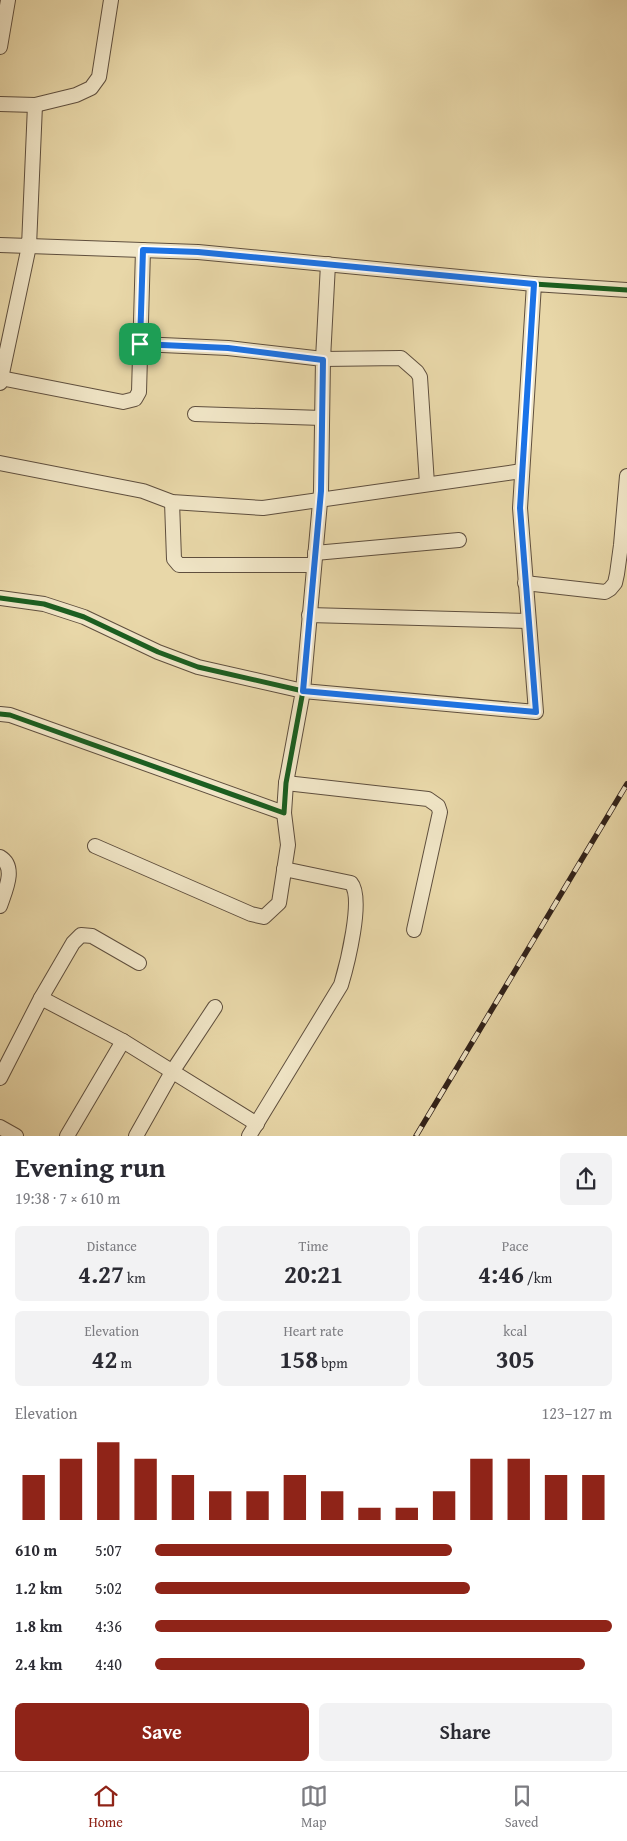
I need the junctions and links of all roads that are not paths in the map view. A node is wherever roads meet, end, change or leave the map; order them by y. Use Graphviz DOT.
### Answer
graph roads {
  1 [pos="8,0"];
  2 [pos="111,0"];
  3 [pos="0,47"];
  4 [pos="0,104"];
  5 [pos="35,105"];
  6 [pos="0,245"];
  7 [pos="29,246"];
  8 [pos="143,250"];
  9 [pos="328,264"];
  10 [pos="534,284"];
  11 [pos="627,290"];
  12 [pos="140,344"];
  13 [pos="3,355"];
  14 [pos="323,360"];
  15 [pos="1,380"];
  16 [pos="195,414"];
  17 [pos="322,418"];
  18 [pos="0,464"];
  19 [pos="522,471"];
  20 [pos="627,476"];
  21 [pos="427,484"];
  22 [pos="320,499"];
  23 [pos="172,502"];
  24 [pos="459,540"];
  25 [pos="315,559"];
  26 [pos="525,583"];
  27 [pos="0,598"];
  28 [pos="310,615"];
  29 [pos="528,622"];
  30 [pos="303,691"];
  31 [pos="0,714"];
  32 [pos="286,783"];
  33 [pos="284,813"];
  34 [pos="95,846"];
  35 [pos="0,857"];
  36 [pos="284,869"];
  37 [pos="0,906"];
  38 [pos="414,930"];
  39 [pos="138,963"];
  40 [pos="41,998"];
  41 [pos="215,1007"];
  42 [pos="122,1041"];
  43 [pos="5,1058"];
  44 [pos="172,1072"];
  45 [pos="0,1078"];
  46 [pos="257,1124"];
  47 [pos="0,1127"];
  48 [pos="16,1136"];
  49 [pos="67,1136"];
  50 [pos="136,1136"];
  51 [pos="249,1136"];
  1 -- 3 [label="street"];
  2 -- 5 [label="street"];
  4 -- 5 [label="street"];
  5 -- 7 [label="street"];
  6 -- 7 [label="street"];
  7 -- 8 [label="street"];
  7 -- 13 [label="street"];
  8 -- 9 [label="street"];
  8 -- 12 [label="street"];
  9 -- 10 [label="street"];
  9 -- 14 [label="street"];
  10 -- 11 [label="street"];
  10 -- 19 [label="street"];
  12 -- 14 [label="street"];
  12 -- 15 [label="street"];
  13 -- 15 [label="street"];
  14 -- 17 [label="street"];
  14 -- 21 [label="street"];
  16 -- 17 [label="street"];
  17 -- 22 [label="street"];
  18 -- 23 [label="street"];
  19 -- 21 [label="street"];
  19 -- 26 [label="street"];
  20 -- 26 [label="street"];
  21 -- 22 [label="street"];
  22 -- 23 [label="street"];
  22 -- 25 [label="street"];
  23 -- 25 [label="street"];
  24 -- 25 [label="street"];
  25 -- 28 [label="street"];
  26 -- 29 [label="street"];
  27 -- 30 [label="street"];
  28 -- 29 [label="street"];
  28 -- 30 [label="street"];
  29 -- 30 [label="street"];
  30 -- 32 [label="street"];
  31 -- 33 [label="street"];
  32 -- 33 [label="street"];
  32 -- 38 [label="street"];
  33 -- 36 [label="street"];
  34 -- 36 [label="street"];
  35 -- 37 [label="street"];
  36 -- 46 [label="street"];
  39 -- 40 [label="street"];
  40 -- 42 [label="street"];
  40 -- 43 [label="street"];
  41 -- 44 [label="street"];
  42 -- 44 [label="street"];
  42 -- 49 [label="street"];
  43 -- 45 [label="street"];
  44 -- 46 [label="street"];
  44 -- 50 [label="street"];
  46 -- 51 [label="street"];
  47 -- 48 [label="street"];
}
